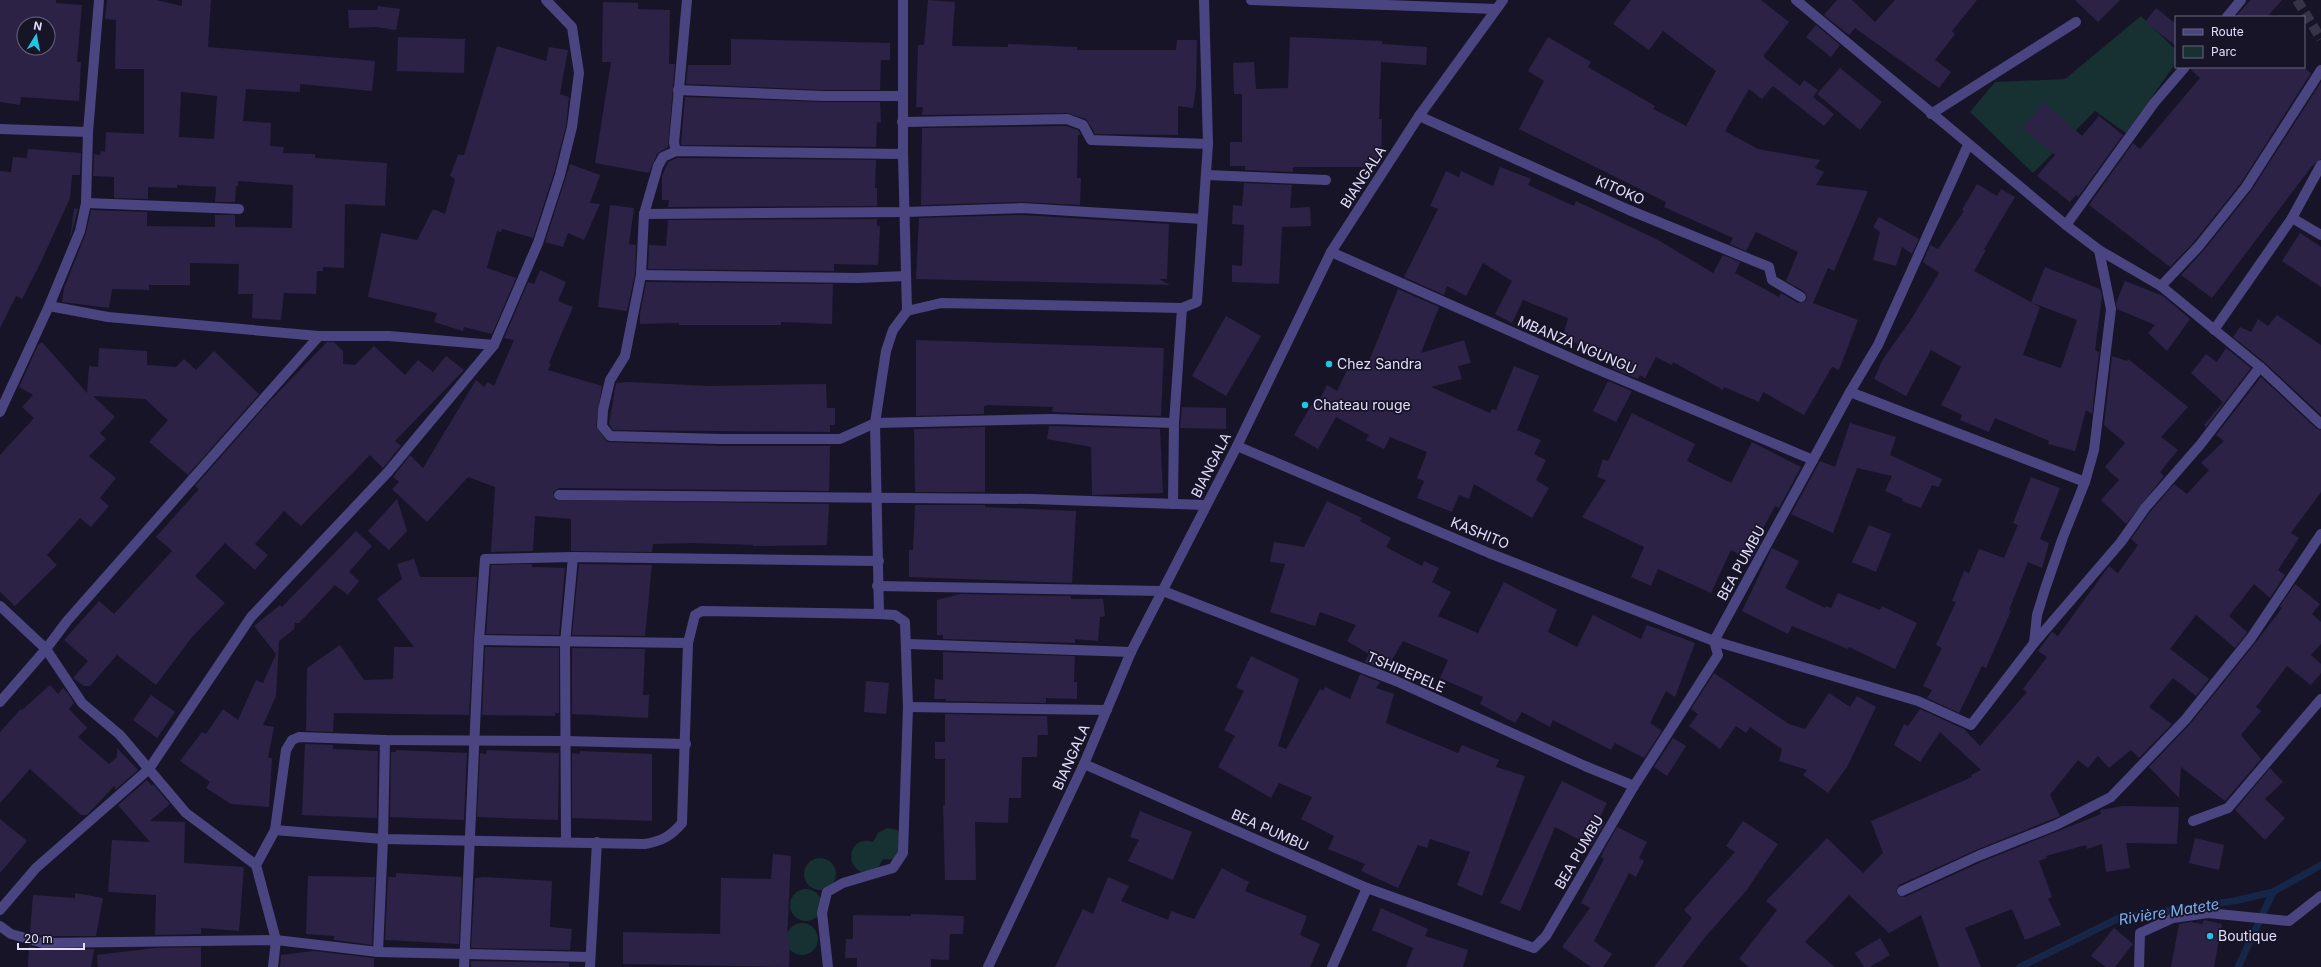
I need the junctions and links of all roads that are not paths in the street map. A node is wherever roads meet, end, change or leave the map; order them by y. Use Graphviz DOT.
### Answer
graph roads {
  1 [pos="99,0"];
  2 [pos="546,0"];
  3 [pos="687,0"];
  4 [pos="903,0"];
  5 [pos="1204,0"];
  6 [pos="1251,0"];
  7 [pos="1503,0"];
  8 [pos="1796,0"];
  9 [pos="2241,0"];
  10 [pos="1496,9"];
  11 [pos="2227,16"];
  12 [pos="2076,22"];
  13 [pos="2184,68"];
  14 [pos="2321,70"];
  15 [pos="678,90"];
  16 [pos="902,96"];
  17 [pos="1931,114"];
  18 [pos="1419,116"];
  19 [pos="902,122"];
  20 [pos="0,129"];
  21 [pos="88,132"];
  22 [pos="1208,144"];
  23 [pos="1968,145"];
  24 [pos="676,151"];
  25 [pos="903,154"];
  26 [pos="2321,165"];
  27 [pos="1206,175"];
  28 [pos="1326,180"];
  29 [pos="86,203"];
  30 [pos="240,209"];
  31 [pos="905,212"];
  32 [pos="644,214"];
  33 [pos="2292,218"];
  34 [pos="1202,219"];
  35 [pos="2066,225"];
  36 [pos="2321,235"];
  37 [pos="2099,250"];
  38 [pos="1331,252"];
  39 [pos="641,275"];
  40 [pos="906,276"];
  41 [pos="2161,286"];
  42 [pos="1801,297"];
  43 [pos="49,306"];
  44 [pos="1182,308"];
  45 [pos="907,311"];
  46 [pos="2214,330"];
  47 [pos="319,336"];
  48 [pos="494,345"];
  49 [pos="2260,367"];
  50 [pos="1850,392"];
  51 [pos="4,393"];
  52 [pos="0,412"];
  53 [pos="875,423"];
  54 [pos="1174,423"];
  55 [pos="2321,424"];
  56 [pos="1237,446"];
  57 [pos="1813,460"];
  58 [pos="2085,482"];
  59 [pos="559,495"];
  60 [pos="876,498"];
  61 [pos="1173,504"];
  62 [pos="1206,505"];
  63 [pos="2321,534"];
  64 [pos="573,557"];
  65 [pos="879,561"];
  66 [pos="877,586"];
  67 [pos="1163,591"];
  68 [pos="0,606"];
  69 [pos="879,614"];
  70 [pos="479,640"];
  71 [pos="1714,641"];
  72 [pos="565,643"];
  73 [pos="688,643"];
  74 [pos="2034,643"];
  75 [pos="908,644"];
  76 [pos="46,649"];
  77 [pos="1132,652"];
  78 [pos="2321,699"];
  79 [pos="0,702"];
  80 [pos="908,706"];
  81 [pos="1107,710"];
  82 [pos="385,740"];
  83 [pos="475,741"];
  84 [pos="564,741"];
  85 [pos="686,744"];
  86 [pos="1084,764"];
  87 [pos="149,768"];
  88 [pos="1634,786"];
  89 [pos="2193,821"];
  90 [pos="275,830"];
  91 [pos="383,839"];
  92 [pos="472,840"];
  93 [pos="566,842"];
  94 [pos="597,842"];
  95 [pos="256,866"];
  96 [pos="1367,888"];
  97 [pos="1902,892"];
  98 [pos="2321,896"];
  99 [pos="0,910"];
  100 [pos="0,926"];
  101 [pos="276,940"];
  102 [pos="378,952"];
  103 [pos="464,955"];
  104 [pos="590,962"];
  105 [pos="274,967"];
  106 [pos="464,967"];
  107 [pos="828,967"];
  108 [pos="988,967"];
  109 [pos="1332,967"];
  110 [pos="2139,967"];
  1 -- 21 [label="street"];
  2 -- 48 [label="street"];
  3 -- 15 [label="street"];
  4 -- 16 [label="street"];
  5 -- 22 [label="street"];
  6 -- 10 [label="street"];
  7 -- 10 [label="street, BIANGALA"];
  8 -- 17 [label="street"];
  9 -- 11 [label="street"];
  10 -- 18 [label="street, BIANGALA"];
  12 -- 17 [label="street"];
  13 -- 35 [label="street"];
  14 -- 41 [label="street"];
  15 -- 16 [label="street"];
  15 -- 24 [label="street"];
  16 -- 19 [label="street"];
  17 -- 23 [label="street"];
  18 -- 38 [label="street, BIANGALA"];
  18 -- 42 [label="street, KITOKO"];
  19 -- 22 [label="street"];
  19 -- 25 [label="street"];
  20 -- 21 [label="street"];
  21 -- 29 [label="street"];
  22 -- 27 [label="street"];
  23 -- 35 [label="street"];
  23 -- 50 [label="street, BEA PUMBU"];
  24 -- 25 [label="street"];
  24 -- 32 [label="street"];
  25 -- 31 [label="street"];
  26 -- 33 [label="street"];
  27 -- 28 [label="street"];
  27 -- 34 [label="street"];
  29 -- 30 [label="street"];
  29 -- 43 [label="street"];
  31 -- 32 [label="street"];
  31 -- 34 [label="street"];
  31 -- 40 [label="street"];
  32 -- 39 [label="street"];
  33 -- 36 [label="street"];
  33 -- 46 [label="street"];
  34 -- 44 [label="street"];
  35 -- 37 [label="street"];
  37 -- 41 [label="street"];
  37 -- 58 [label="street"];
  38 -- 56 [label="street, BIANGALA"];
  38 -- 57 [label="street, MBANZA NGUNGU"];
  39 -- 40 [label="street"];
  39 -- 53 [label="street"];
  40 -- 45 [label="street"];
  41 -- 46 [label="street"];
  43 -- 47 [label="street"];
  43 -- 51 [label="street"];
  44 -- 45 [label="street"];
  44 -- 54 [label="street"];
  45 -- 53 [label="street"];
  46 -- 49 [label="street"];
  47 -- 48 [label="street"];
  47 -- 76 [label="street"];
  48 -- 87 [label="street"];
  49 -- 55 [label="street"];
  49 -- 74 [label="street"];
  50 -- 57 [label="street, BEA PUMBU"];
  50 -- 58 [label="street"];
  51 -- 52 [label="street"];
  53 -- 54 [label="street"];
  53 -- 60 [label="street"];
  54 -- 61 [label="street"];
  56 -- 62 [label="street, BIANGALA"];
  56 -- 71 [label="street, KASHITO"];
  57 -- 71 [label="street, BEA PUMBU"];
  58 -- 74 [label="street"];
  59 -- 60 [label="street"];
  60 -- 61 [label="street"];
  60 -- 65 [label="street"];
  61 -- 62 [label="street"];
  62 -- 67 [label="street, BIANGALA"];
  63 -- 97 [label="street"];
  64 -- 65 [label="street"];
  64 -- 70 [label="street"];
  64 -- 72 [label="street"];
  65 -- 66 [label="street"];
  66 -- 67 [label="street"];
  66 -- 69 [label="street"];
  67 -- 77 [label="street, BIANGALA"];
  67 -- 88 [label="street, TSHIPEPELE"];
  68 -- 76 [label="street"];
  69 -- 73 [label="street"];
  69 -- 75 [label="street"];
  70 -- 72 [label="street"];
  70 -- 83 [label="street"];
  71 -- 74 [label="street, KASHITO"];
  71 -- 88 [label="street, BEA PUMBU"];
  72 -- 73 [label="street"];
  72 -- 84 [label="street"];
  73 -- 85 [label="street"];
  75 -- 77 [label="street"];
  75 -- 80 [label="street"];
  76 -- 79 [label="street"];
  76 -- 87 [label="street"];
  77 -- 81 [label="street, BIANGALA"];
  78 -- 89 [label="street"];
  80 -- 81 [label="street"];
  80 -- 107 [label="street"];
  81 -- 86 [label="street, BIANGALA"];
  82 -- 83 [label="street"];
  82 -- 90 [label="street"];
  82 -- 91 [label="street"];
  83 -- 84 [label="street"];
  83 -- 92 [label="street"];
  84 -- 85 [label="street"];
  84 -- 93 [label="street"];
  85 -- 94 [label="street"];
  86 -- 96 [label="street, BEA PUMBU"];
  86 -- 108 [label="street, BIANGALA"];
  87 -- 95 [label="street"];
  87 -- 99 [label="street"];
  88 -- 96 [label="street, BEA PUMBU"];
  90 -- 91 [label="street"];
  90 -- 95 [label="street"];
  91 -- 92 [label="street"];
  91 -- 102 [label="street"];
  92 -- 93 [label="street"];
  92 -- 103 [label="street"];
  93 -- 94 [label="street"];
  94 -- 104 [label="street"];
  95 -- 101 [label="street"];
  96 -- 109 [label="street"];
  98 -- 110 [label="street"];
  100 -- 101 [label="street"];
  101 -- 102 [label="street"];
  101 -- 105 [label="street"];
  102 -- 103 [label="street"];
  103 -- 104 [label="street"];
  103 -- 106 [label="street"];
}
